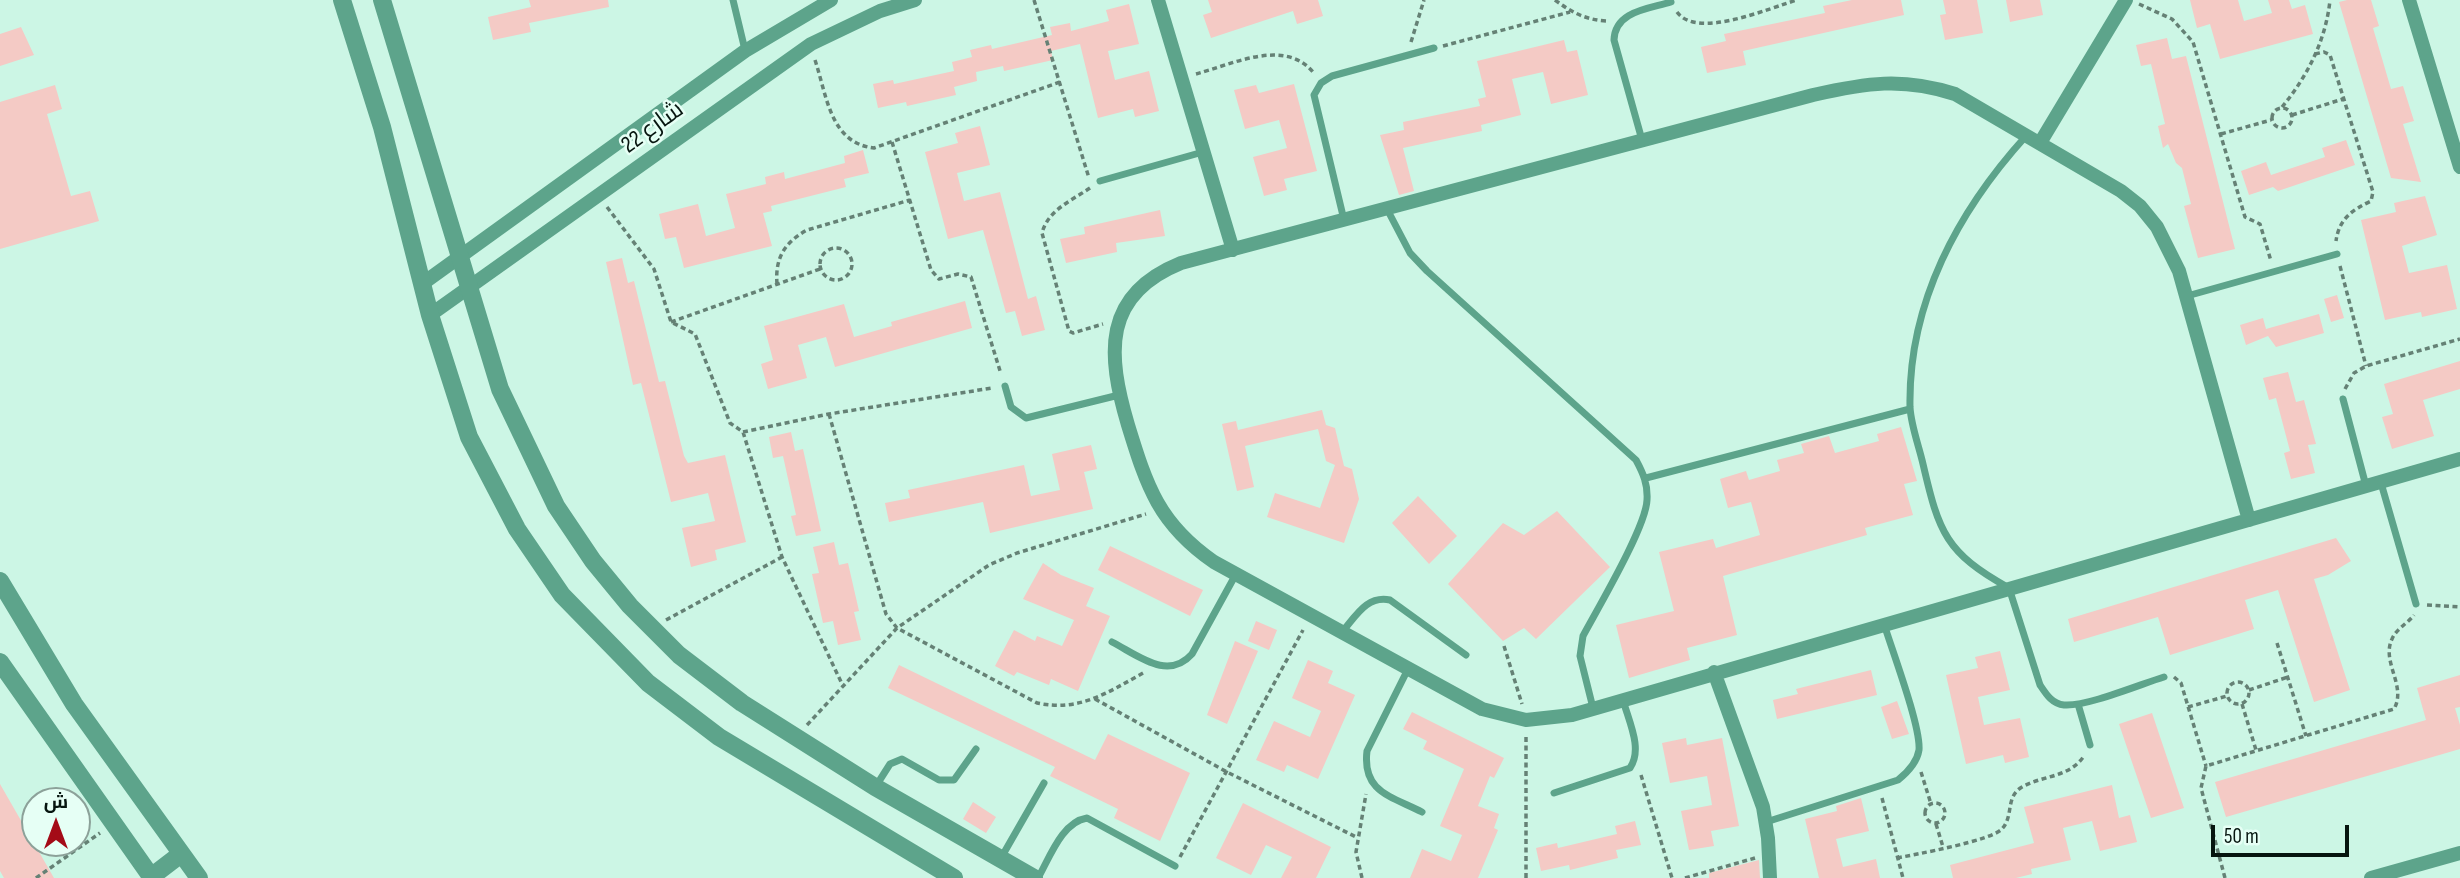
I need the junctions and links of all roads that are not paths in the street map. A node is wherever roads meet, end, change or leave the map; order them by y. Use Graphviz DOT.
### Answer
graph roads {
  1 [pos="342,0"];
  2 [pos="382,0"];
  3 [pos="733,0"];
  4 [pos="831,0"];
  5 [pos="915,0"];
  6 [pos="1158,0"];
  7 [pos="2129,0"];
  8 [pos="2409,0"];
  9 [pos="1671,2"];
  10 [pos="1434,48"];
  11 [pos="745,51"];
  12 [pos="2034,139"];
  13 [pos="1642,141"];
  14 [pos="1204,152"];
  15 [pos="2460,167"];
  16 [pos="1100,181"];
  17 [pos="1387,209"];
  18 [pos="1344,220"];
  19 [pos="1233,250"];
  20 [pos="2337,254"];
  21 [pos="460,257"];
  22 [pos="422,284"];
  23 [pos="469,290"];
  24 [pos="2187,296"];
  25 [pos="430,315"];
  26 [pos="1005,386"];
  27 [pos="1119,395"];
  28 [pos="2343,399"];
  29 [pos="1910,409"];
  30 [pos="2460,459"];
  31 [pos="1646,478"];
  32 [pos="2373,484"];
  33 [pos="2249,520"];
  34 [pos="1236,574"];
  35 [pos="0,581"];
  36 [pos="2009,588"];
  37 [pos="2416,604"];
  38 [pos="1884,624"];
  39 [pos="1342,632"];
  40 [pos="1112,642"];
  41 [pos="1466,654"];
  42 [pos="1,665"];
  43 [pos="1408,669"];
  44 [pos="1714,672"];
  45 [pos="2164,677"];
  46 [pos="1623,701"];
  47 [pos="2078,704"];
  48 [pos="1593,709"];
  49 [pos="2090,745"];
  50 [pos="976,749"];
  51 [pos="1044,783"];
  52 [pos="876,787"];
  53 [pos="1554,793"];
  54 [pos="1422,812"];
  55 [pos="1766,822"];
  56 [pos="2460,853"];
  57 [pos="181,854"];
  58 [pos="1001,859"];
  59 [pos="1175,866"];
  60 [pos="151,878"];
  61 [pos="199,878"];
  62 [pos="954,878"];
  63 [pos="1036,878"];
  64 [pos="1770,878"];
  65 [pos="2371,878"];
  1 -- 22 [label="street"];
  2 -- 21 [label="street"];
  3 -- 11 [label="lane"];
  4 -- 11 [label="street, شارع 22"];
  5 -- 23 [label="street, شارع 22"];
  6 -- 14 [label="street"];
  7 -- 12 [label="street"];
  8 -- 15 [label="street"];
  9 -- 13 [label="lane"];
  10 -- 18 [label="lane"];
  11 -- 21 [label="street, شارع 22"];
  12 -- 13 [label="street"];
  12 -- 24 [label="street"];
  12 -- 29 [label="lane"];
  13 -- 17 [label="street"];
  14 -- 16 [label="lane"];
  14 -- 19 [label="street"];
  17 -- 18 [label="street"];
  17 -- 31 [label="lane"];
  18 -- 19 [label="street"];
  19 -- 27 [label="street"];
  20 -- 24 [label="lane"];
  21 -- 22 [label="street, شارع 22"];
  21 -- 23 [label="street"];
  22 -- 25 [label="street"];
  23 -- 25 [label="street, شارع 22"];
  23 -- 52 [label="street"];
  24 -- 33 [label="street"];
  25 -- 62 [label="street"];
  26 -- 27 [label="lane"];
  27 -- 34 [label="street"];
  28 -- 32 [label="lane"];
  29 -- 31 [label="lane"];
  29 -- 36 [label="lane"];
  30 -- 32 [label="street"];
  31 -- 48 [label="lane"];
  32 -- 33 [label="street"];
  32 -- 37 [label="lane"];
  33 -- 36 [label="street"];
  34 -- 39 [label="street"];
  34 -- 40 [label="lane"];
  35 -- 57 [label="street"];
  36 -- 38 [label="street"];
  36 -- 47 [label="lane"];
  38 -- 44 [label="street"];
  38 -- 55 [label="lane"];
  39 -- 41 [label="lane"];
  39 -- 43 [label="street"];
  42 -- 60 [label="street"];
  43 -- 48 [label="street"];
  43 -- 54 [label="lane"];
  44 -- 46 [label="street"];
  44 -- 55 [label="street"];
  45 -- 47 [label="lane"];
  46 -- 48 [label="street"];
  46 -- 53 [label="lane"];
  47 -- 49 [label="lane"];
  50 -- 52 [label="lane"];
  51 -- 58 [label="lane"];
  52 -- 58 [label="street"];
  55 -- 64 [label="street"];
  56 -- 65 [label="street"];
  57 -- 60 [label="street"];
  57 -- 61 [label="street"];
  58 -- 63 [label="street"];
  59 -- 63 [label="lane"];
}
